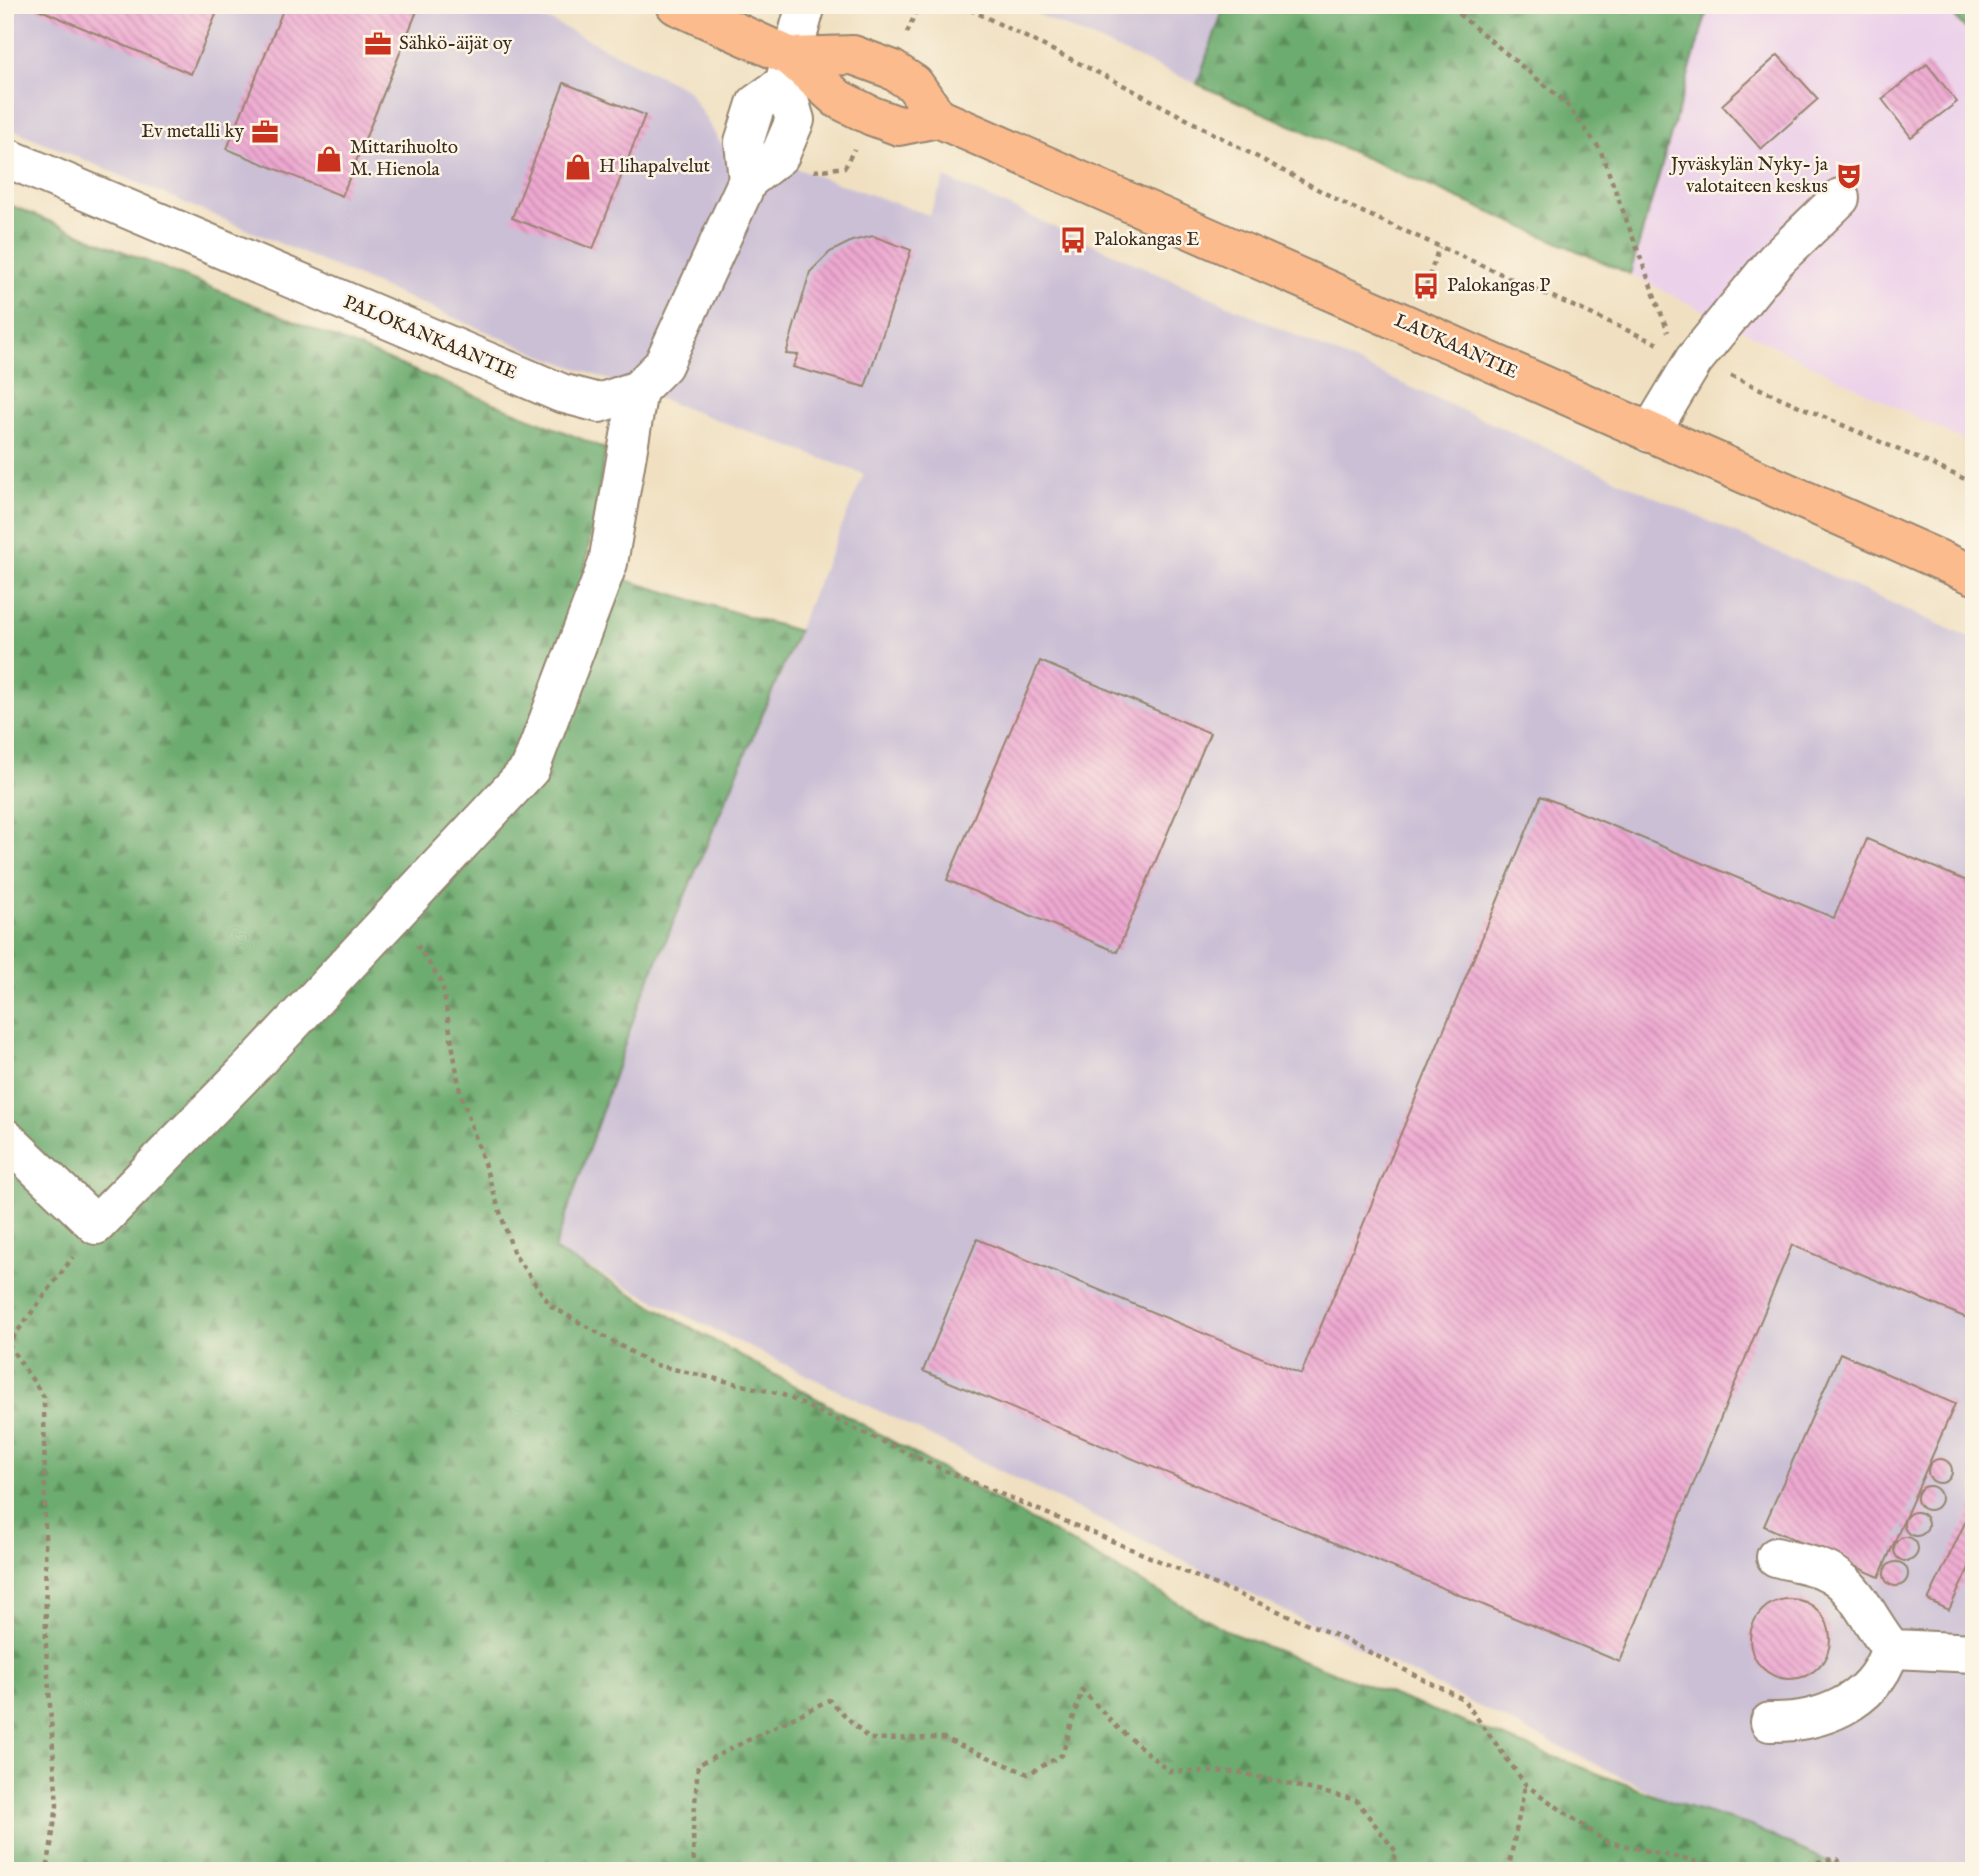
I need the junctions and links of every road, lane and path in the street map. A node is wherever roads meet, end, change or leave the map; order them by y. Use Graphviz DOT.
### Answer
graph roads {
  1 [pos="676,5"];
  2 [pos="806,5"];
  3 [pos="961,5"];
  4 [pos="1454,5"];
  5 [pos="788,70"];
  6 [pos="938,118"];
  7 [pos="5,157"];
  8 [pos="1840,198"];
  9 [pos="1438,247"];
  10 [pos="1426,286"];
  11 [pos="1684,356"];
  12 [pos="638,390"];
  13 [pos="1650,433"];
  14 [pos="1974,483"];
  15 [pos="1974,575"];
  16 [pos="396,914"];
  17 [pos="5,1138"];
  18 [pos="96,1225"];
  19 [pos="7,1344"];
  20 [pos="1776,1557"];
  21 [pos="1895,1649"];
  22 [pos="1974,1653"];
  23 [pos="1770,1722"];
  24 [pos="1525,1785"];
  25 [pos="47,1871"];
  26 [pos="694,1871"];
  27 [pos="1387,1871"];
  28 [pos="1508,1871"];
  29 [pos="1737,1871"];
  30 [pos="1778,1871"];
  31 [pos="1849,1871"];
  1 -- 5 [label="main road"];
  2 -- 5 [label="street"];
  3 -- 9 [label="path"];
  4 -- 11 [label="path"];
  5 -- 6 [label="main road"];
  5 -- 6 [label="main road"];
  5 -- 12 [label="street, PALOKANKAANTIE"];
  6 -- 13 [label="main road, LAUKAANTIE"];
  7 -- 12 [label="street, PALOKANKAANTIE"];
  8 -- 11 [label="street"];
  9 -- 10 [label="path"];
  9 -- 11 [label="path"];
  11 -- 13 [label="street"];
  11 -- 14 [label="path"];
  12 -- 16 [label="street"];
  13 -- 15 [label="main road, LAUKAANTIE"];
  16 -- 18 [label="street"];
  16 -- 24 [label="path"];
  17 -- 18 [label="street"];
  18 -- 19 [label="path"];
  19 -- 25 [label="path"];
  20 -- 21 [label="street"];
  21 -- 22 [label="street"];
  21 -- 23 [label="street"];
  24 -- 28 [label="path"];
  24 -- 29 [label="path"];
  26 -- 27 [label="path"];
  30 -- 31 [label="path"];
}
